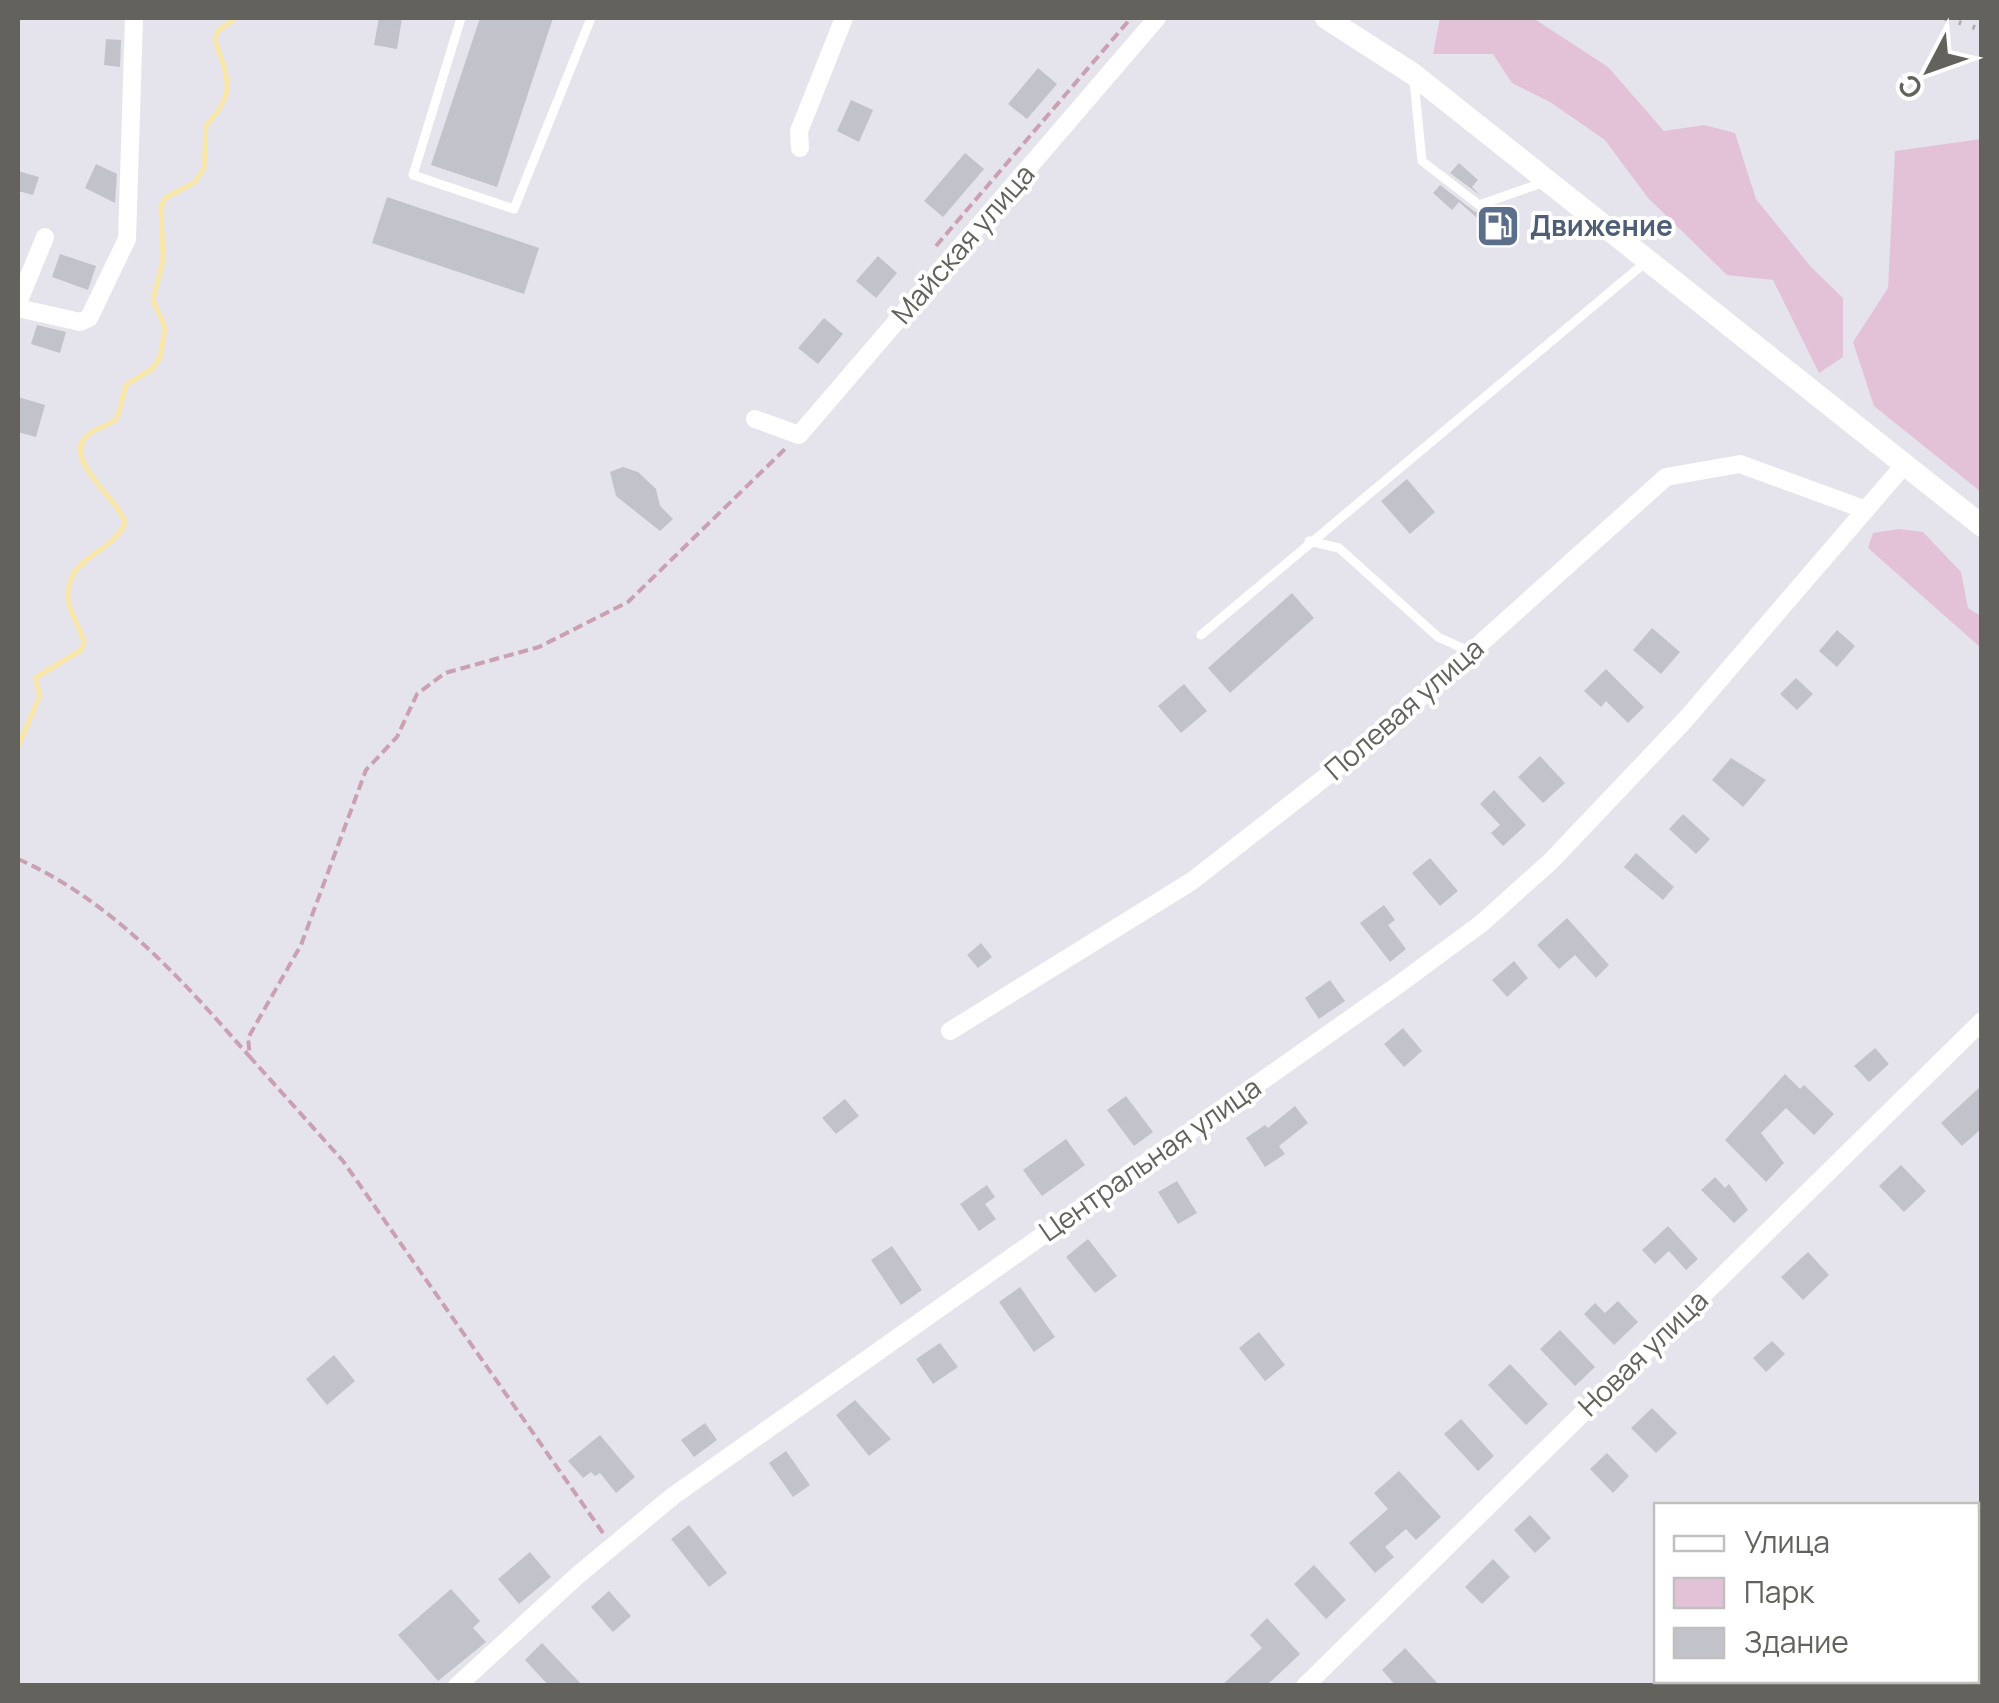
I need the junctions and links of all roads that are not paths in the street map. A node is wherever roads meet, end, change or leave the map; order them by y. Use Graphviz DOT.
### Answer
graph roads {
  1 [pos="134,18"];
  2 [pos="461,18"];
  3 [pos="591,18"];
  4 [pos="844,18"];
  5 [pos="1157,18"];
  6 [pos="1326,18"];
  7 [pos="1413,74"];
  8 [pos="800,148"];
  9 [pos="1550,180"];
  10 [pos="44,236"];
  11 [pos="1649,260"];
  12 [pos="18,306"];
  13 [pos="755,419"];
  14 [pos="1904,464"];
  15 [pos="1866,510"];
  16 [pos="1982,526"];
  17 [pos="1309,541"];
  18 [pos="1201,635"];
  19 [pos="1471,652"];
  20 [pos="1982,1021"];
  21 [pos="950,1032"];
  22 [pos="457,1686"];
  23 [pos="1305,1686"];
  1 -- 12 [label="street"];
  2 -- 3 [label="lane"];
  4 -- 8 [label="street"];
  5 -- 13 [label="street, Майская улица"];
  6 -- 7 [label="main road"];
  7 -- 9 [label="main road"];
  7 -- 9 [label="lane"];
  9 -- 11 [label="main road"];
  10 -- 12 [label="street"];
  11 -- 14 [label="main road"];
  11 -- 17 [label="lane"];
  14 -- 15 [label="street, Центральная улица"];
  14 -- 16 [label="main road"];
  15 -- 19 [label="street, Полевая улица"];
  15 -- 22 [label="street, Центральная улица"];
  17 -- 18 [label="lane"];
  17 -- 19 [label="lane"];
  19 -- 21 [label="street, Полевая улица"];
  20 -- 23 [label="street, Новая улица"];
}
